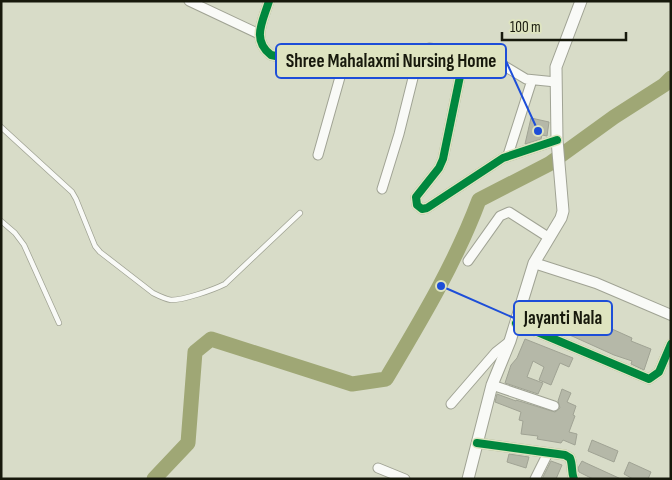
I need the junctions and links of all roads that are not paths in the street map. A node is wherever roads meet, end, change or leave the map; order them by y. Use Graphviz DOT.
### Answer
graph roads {
  1 [pos="189,1"];
  2 [pos="270,1"];
  3 [pos="581,1"];
  4 [pos="259,34"];
  5 [pos="465,52"];
  6 [pos="342,70"];
  7 [pos="415,74"];
  8 [pos="532,80"];
  9 [pos="556,82"];
  10 [pos="1,126"];
  11 [pos="558,140"];
  12 [pos="318,155"];
  13 [pos="508,155"];
  14 [pos="382,190"];
  15 [pos="300,213"];
  16 [pos="1,221"];
  17 [pos="548,238"];
  18 [pos="468,261"];
  19 [pos="534,263"];
  20 [pos="671,315"];
  21 [pos="59,323"];
  22 [pos="516,323"];
  23 [pos="510,341"];
  24 [pos="671,344"];
  25 [pos="492,385"];
  26 [pos="451,404"];
  27 [pos="554,406"];
  28 [pos="477,443"];
  29 [pos="548,453"];
  30 [pos="378,468"];
  31 [pos="405,479"];
  32 [pos="468,479"];
  33 [pos="535,479"];
  34 [pos="574,479"];
  1 -- 4 [label="street"];
  2 -- 4 [label="street"];
  3 -- 9 [label="main road"];
  4 -- 6 [label="street"];
  5 -- 7 [label="street"];
  5 -- 8 [label="street"];
  5 -- 13 [label="street"];
  6 -- 7 [label="street"];
  6 -- 12 [label="street"];
  7 -- 14 [label="street"];
  8 -- 9 [label="street"];
  8 -- 13 [label="street"];
  9 -- 11 [label="main road"];
  10 -- 15 [label="lane"];
  11 -- 13 [label="street"];
  11 -- 17 [label="main road"];
  16 -- 21 [label="lane"];
  17 -- 18 [label="street"];
  17 -- 19 [label="main road"];
  19 -- 20 [label="street"];
  19 -- 22 [label="main road"];
  22 -- 23 [label="main road"];
  22 -- 24 [label="street"];
  23 -- 25 [label="main road"];
  23 -- 26 [label="street"];
  25 -- 27 [label="street"];
  25 -- 28 [label="main road"];
  28 -- 29 [label="street"];
  28 -- 32 [label="main road"];
  29 -- 33 [label="street"];
  29 -- 34 [label="street"];
  30 -- 31 [label="street"];
}
